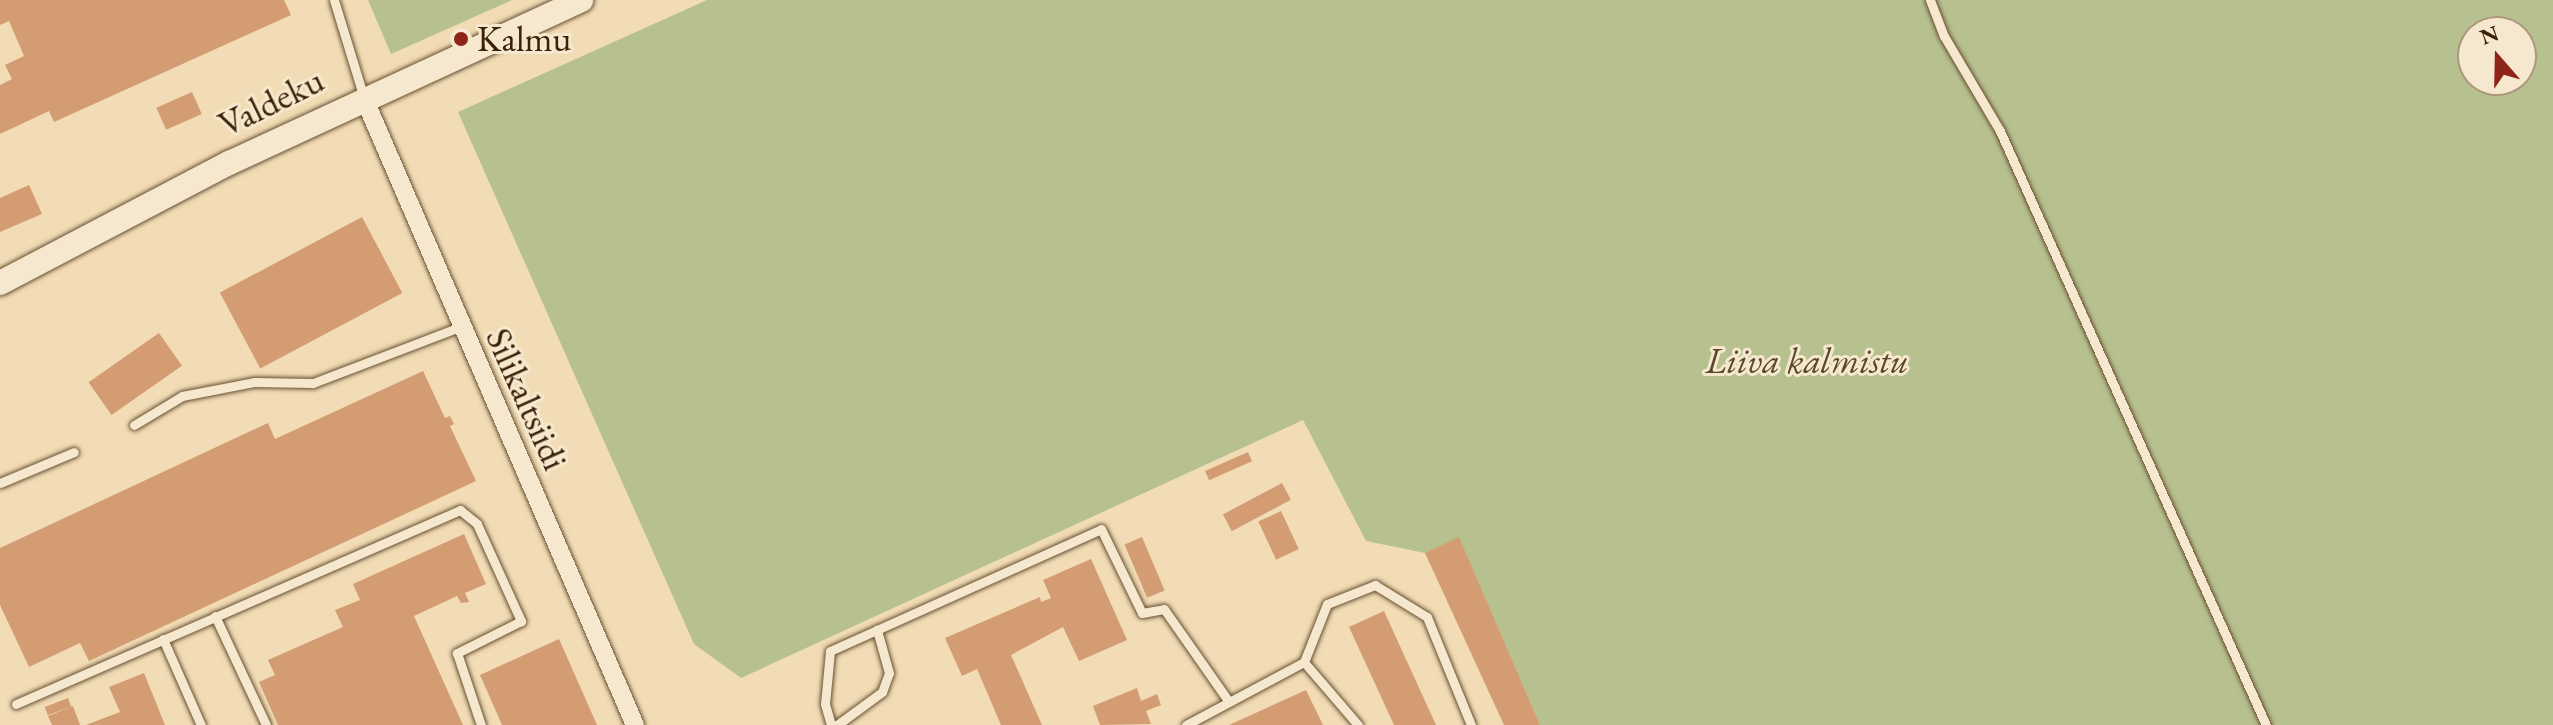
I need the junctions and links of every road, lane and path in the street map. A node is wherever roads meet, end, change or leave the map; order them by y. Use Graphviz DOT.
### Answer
graph roads {
  1 [pos="334,0"];
  2 [pos="581,0"];
  3 [pos="1930,0"];
  4 [pos="364,98"];
  5 [pos="0,283"];
  6 [pos="460,327"];
  7 [pos="134,425"];
  8 [pos="74,452"];
  9 [pos="0,483"];
  10 [pos="215,616"];
  11 [pos="877,630"];
  12 [pos="163,639"];
  13 [pos="1304,662"];
  14 [pos="1229,702"];
  15 [pos="16,704"];
  16 [pos="201,725"];
  17 [pos="266,725"];
  18 [pos="481,725"];
  19 [pos="635,725"];
  20 [pos="834,725"];
  21 [pos="1186,725"];
  22 [pos="1358,725"];
  23 [pos="1471,725"];
  24 [pos="2266,725"];
  1 -- 4 [label="lane"];
  2 -- 4 [label="street, Valdeku"];
  3 -- 24 [label="lane"];
  4 -- 5 [label="street, Valdeku"];
  4 -- 6 [label="street, Silikaltsiidi"];
  6 -- 7 [label="lane"];
  6 -- 19 [label="street, Silikaltsiidi"];
  8 -- 9 [label="lane"];
  10 -- 12 [label="lane"];
  10 -- 17 [label="lane"];
  10 -- 18 [label="lane"];
  11 -- 14 [label="lane"];
  11 -- 20 [label="lane"];
  11 -- 20 [label="lane"];
  12 -- 15 [label="lane"];
  12 -- 16 [label="lane"];
  13 -- 14 [label="lane"];
  13 -- 22 [label="lane"];
  13 -- 23 [label="lane"];
  14 -- 21 [label="lane"];
}
